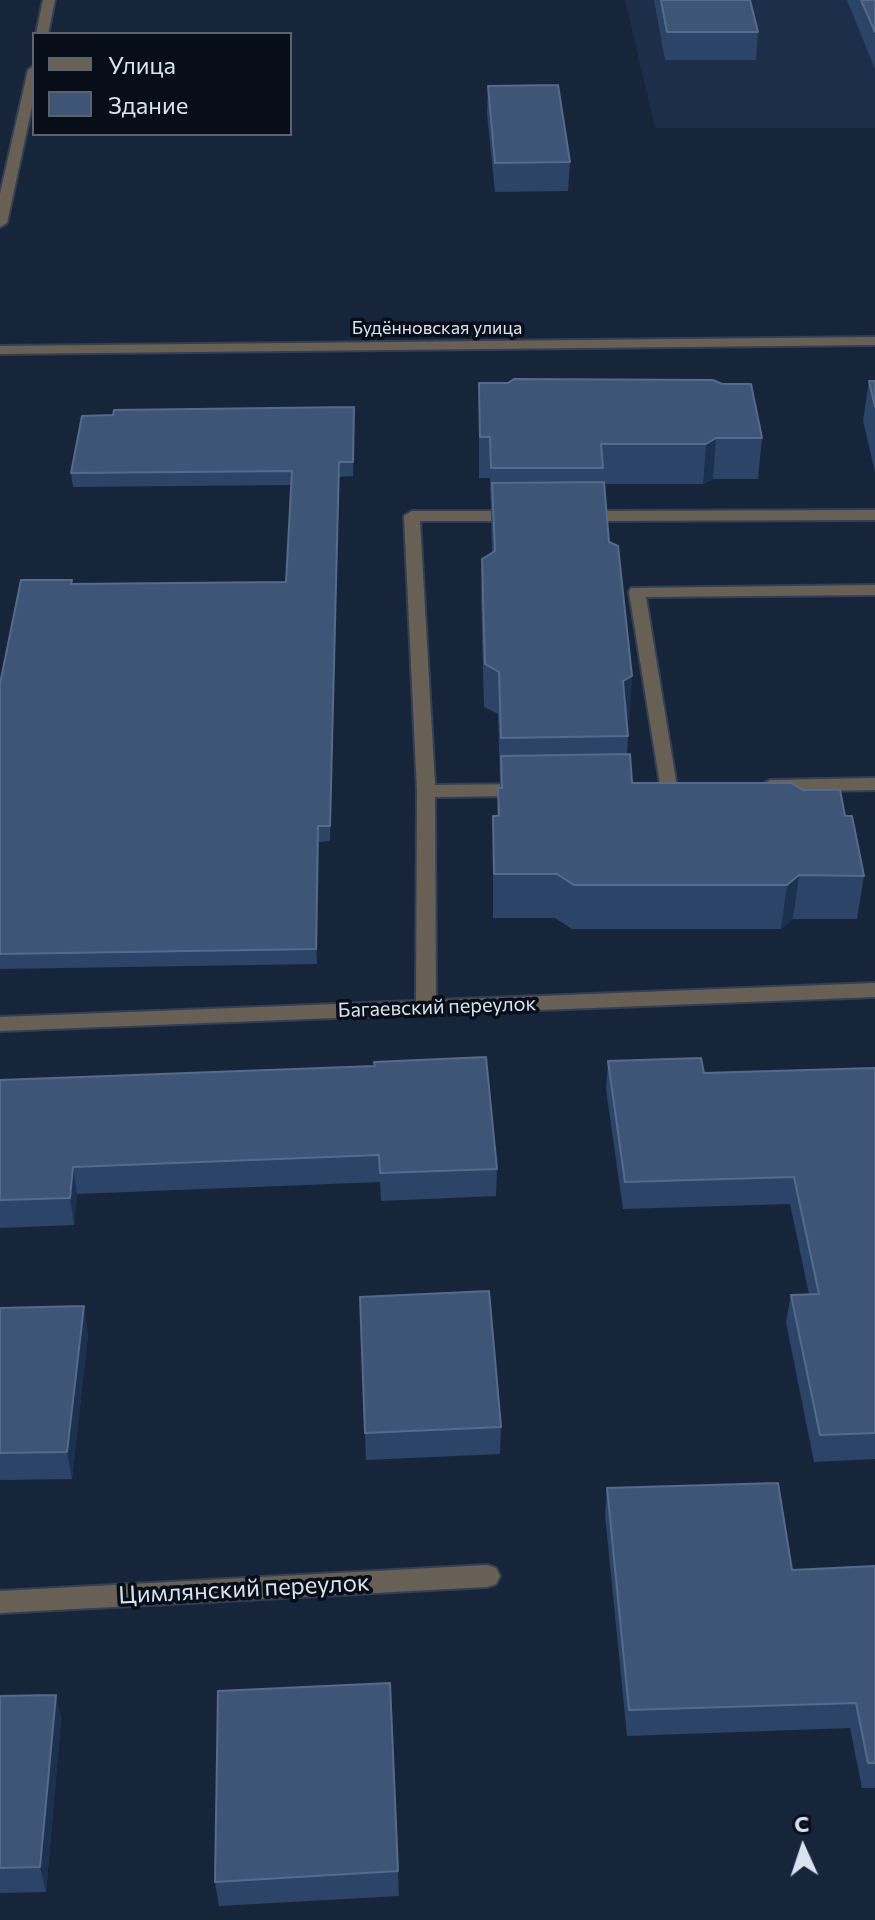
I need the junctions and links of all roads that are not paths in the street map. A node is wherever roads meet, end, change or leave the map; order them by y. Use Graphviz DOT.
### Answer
graph roads {
  1 [pos="49,0"];
  2 [pos="42,32"];
  3 [pos="32,79"];
  4 [pos="0,223"];
  5 [pos="875,341"];
  6 [pos="0,350"];
  7 [pos="875,515"];
  8 [pos="875,590"];
  9 [pos="875,784"];
  10 [pos="748,786"];
  11 [pos="668,787"];
  12 [pos="547,789"];
  13 [pos="426,791"];
  14 [pos="875,990"];
  15 [pos="426,1007"];
  16 [pos="0,1024"];
  17 [pos="487,1576"];
  18 [pos="0,1602"];
  1 -- 2 [label="street"];
  3 -- 4 [label="street"];
  5 -- 6 [label="street, Будённовская улица"];
  7 -- 13 [label="street"];
  8 -- 11 [label="street"];
  9 -- 10 [label="street"];
  12 -- 13 [label="street"];
  13 -- 15 [label="street"];
  14 -- 15 [label="street, Багаевский переулок"];
  15 -- 16 [label="street, Багаевский переулок"];
  17 -- 18 [label="street, Цимлянский переулок"];
}
